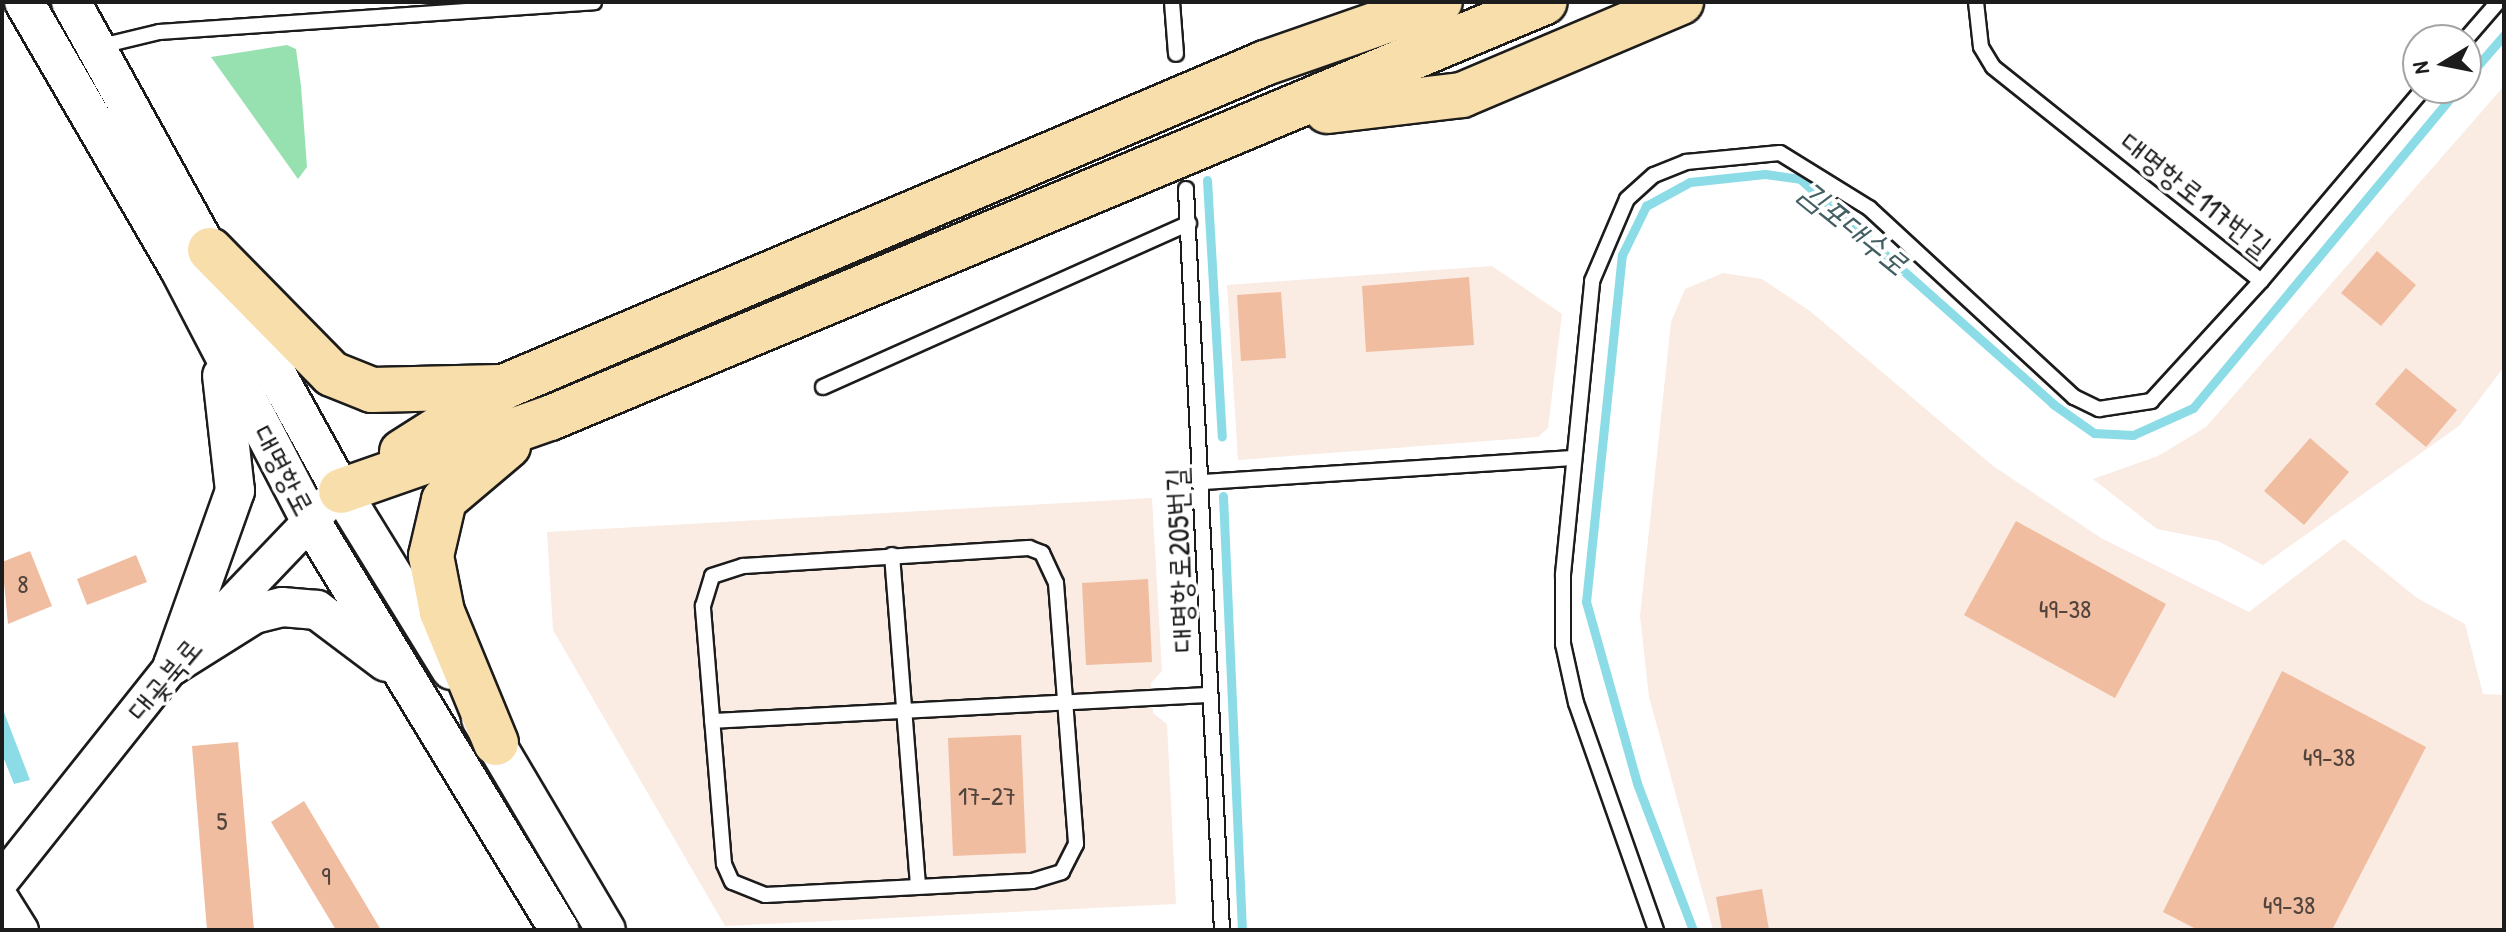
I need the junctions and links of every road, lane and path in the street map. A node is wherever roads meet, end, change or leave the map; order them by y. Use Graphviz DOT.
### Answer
graph roads {
  1 [pos="24,2"];
  2 [pos="71,2"];
  3 [pos="594,2"];
  4 [pos="1172,2"];
  5 [pos="1342,2"];
  6 [pos="1361,2"];
  7 [pos="1386,2"];
  8 [pos="1440,2"];
  9 [pos="1545,2"];
  10 [pos="1607,2"];
  11 [pos="1681,2"];
  12 [pos="1976,2"];
  13 [pos="2498,2"];
  14 [pos="2479,24"];
  15 [pos="97,47"];
  16 [pos="1176,54"];
  17 [pos="1265,63"];
  18 [pos="2410,104"];
  19 [pos="1277,116"];
  20 [pos="1186,189"];
  21 [pos="1189,223"];
  22 [pos="195,260"];
  23 [pos="2261,281"];
  24 [pos="506,386"];
  25 [pos="823,387"];
  26 [pos="550,418"];
  27 [pos="1573,458"];
  28 [pos="1203,482"];
  29 [pos="341,491"];
  30 [pos="310,520"];
  31 [pos="892,555"];
  32 [pos="173,665"];
  33 [pos="403,675"];
  34 [pos="1209,695"];
  35 [pos="1064,701"];
  36 [pos="904,711"];
  37 [pos="712,721"];
  38 [pos="496,743"];
  39 [pos="2,880"];
  40 [pos="918,886"];
  41 [pos="2,900"];
  42 [pos="21,930"];
  43 [pos="559,930"];
  44 [pos="606,930"];
  45 [pos="1222,930"];
  46 [pos="1656,930"];
  1 -- 22 [label="main road, 대명항로"];
  2 -- 15 [label="main road, 대명항로"];
  3 -- 15 [label="lane"];
  4 -- 16 [label="lane"];
  5 -- 17 [label="highway"];
  6 -- 17 [label="highway"];
  7 -- 17 [label="highway"];
  8 -- 17 [label="highway"];
  9 -- 19 [label="highway"];
  10 -- 19 [label="highway"];
  11 -- 19 [label="highway"];
  12 -- 23 [label="lane, 대명항로117번길"];
  13 -- 14 [label="lane"];
  15 -- 22 [label="main road, 대명항로"];
  17 -- 24 [label="highway"];
  18 -- 23 [label="lane, 대명항로117번길"];
  19 -- 26 [label="highway"];
  20 -- 21 [label="lane, 대명항로205번길"];
  21 -- 25 [label="lane"];
  21 -- 28 [label="lane, 대명항로205번길"];
  22 -- 24 [label="highway"];
  22 -- 29 [label="main road, 대명항로"];
  22 -- 30 [label="main road, 대명항로"];
  22 -- 32 [label="main road"];
  23 -- 27 [label="lane"];
  24 -- 29 [label="highway"];
  26 -- 29 [label="highway"];
  26 -- 38 [label="highway"];
  27 -- 28 [label="lane"];
  27 -- 46 [label="lane"];
  28 -- 34 [label="lane, 대명항로205번길"];
  29 -- 30 [label="street, 대곶북로"];
  29 -- 38 [label="main road, 대명항로"];
  30 -- 32 [label="street, 대곶북로"];
  30 -- 33 [label="main road, 대명항로"];
  31 -- 35 [label="lane"];
  31 -- 36 [label="lane"];
  31 -- 37 [label="lane"];
  32 -- 33 [label="main road"];
  32 -- 39 [label="street, 대곶북로"];
  33 -- 43 [label="main road, 대명항로"];
  34 -- 35 [label="lane"];
  34 -- 45 [label="lane, 대명항로205번길"];
  35 -- 36 [label="lane"];
  35 -- 40 [label="lane"];
  36 -- 37 [label="lane"];
  36 -- 40 [label="lane"];
  37 -- 40 [label="lane"];
  38 -- 44 [label="main road, 대명항로"];
  41 -- 42 [label="street"];
}
